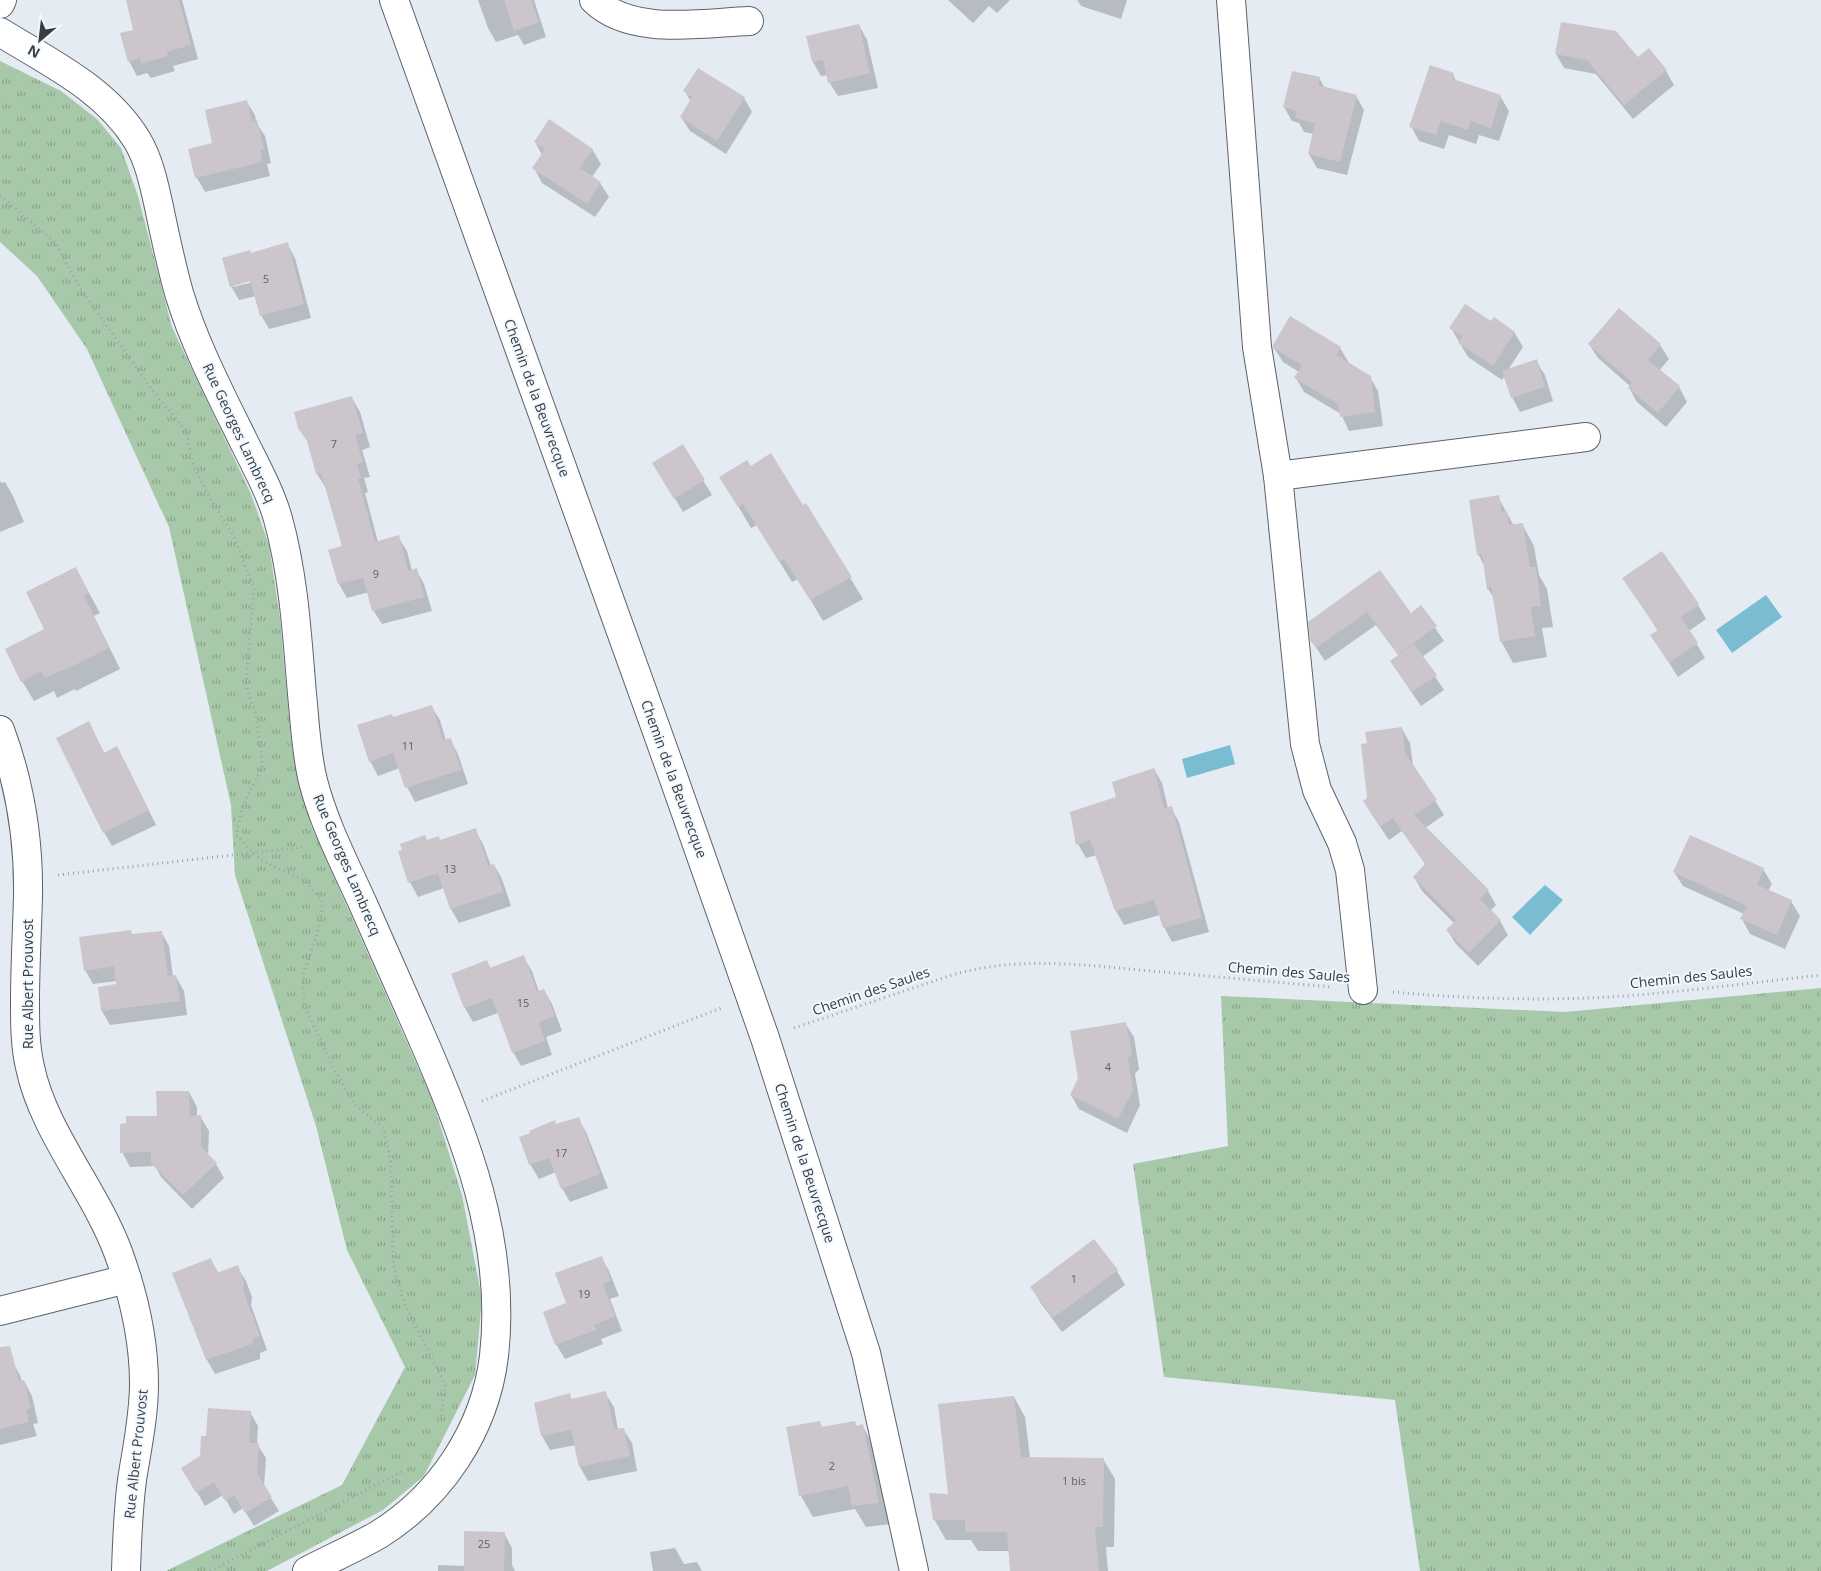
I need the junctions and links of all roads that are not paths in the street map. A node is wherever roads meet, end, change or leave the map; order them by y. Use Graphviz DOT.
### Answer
graph roads {
  1 [pos="2,0"];
  2 [pos="394,0"];
  3 [pos="594,0"];
  4 [pos="1231,0"];
  5 [pos="0,4"];
  6 [pos="749,21"];
  7 [pos="0,32"];
  8 [pos="1586,437"];
  9 [pos="1278,476"];
  10 [pos="0,730"];
  11 [pos="1363,990"];
  12 [pos="127,1279"];
  13 [pos="0,1310"];
  14 [pos="126,1571"];
  15 [pos="307,1571"];
  16 [pos="914,1571"];
  1 -- 5 [label="street"];
  2 -- 16 [label="street, Chemin de la Beuvrecque"];
  3 -- 6 [label="street"];
  4 -- 9 [label="street"];
  7 -- 15 [label="street, Rue Georges Lambrecq"];
  8 -- 9 [label="street"];
  9 -- 11 [label="street"];
  10 -- 12 [label="street, Rue Albert Prouvost"];
  12 -- 13 [label="street"];
  12 -- 14 [label="street, Rue Albert Prouvost"];
}
